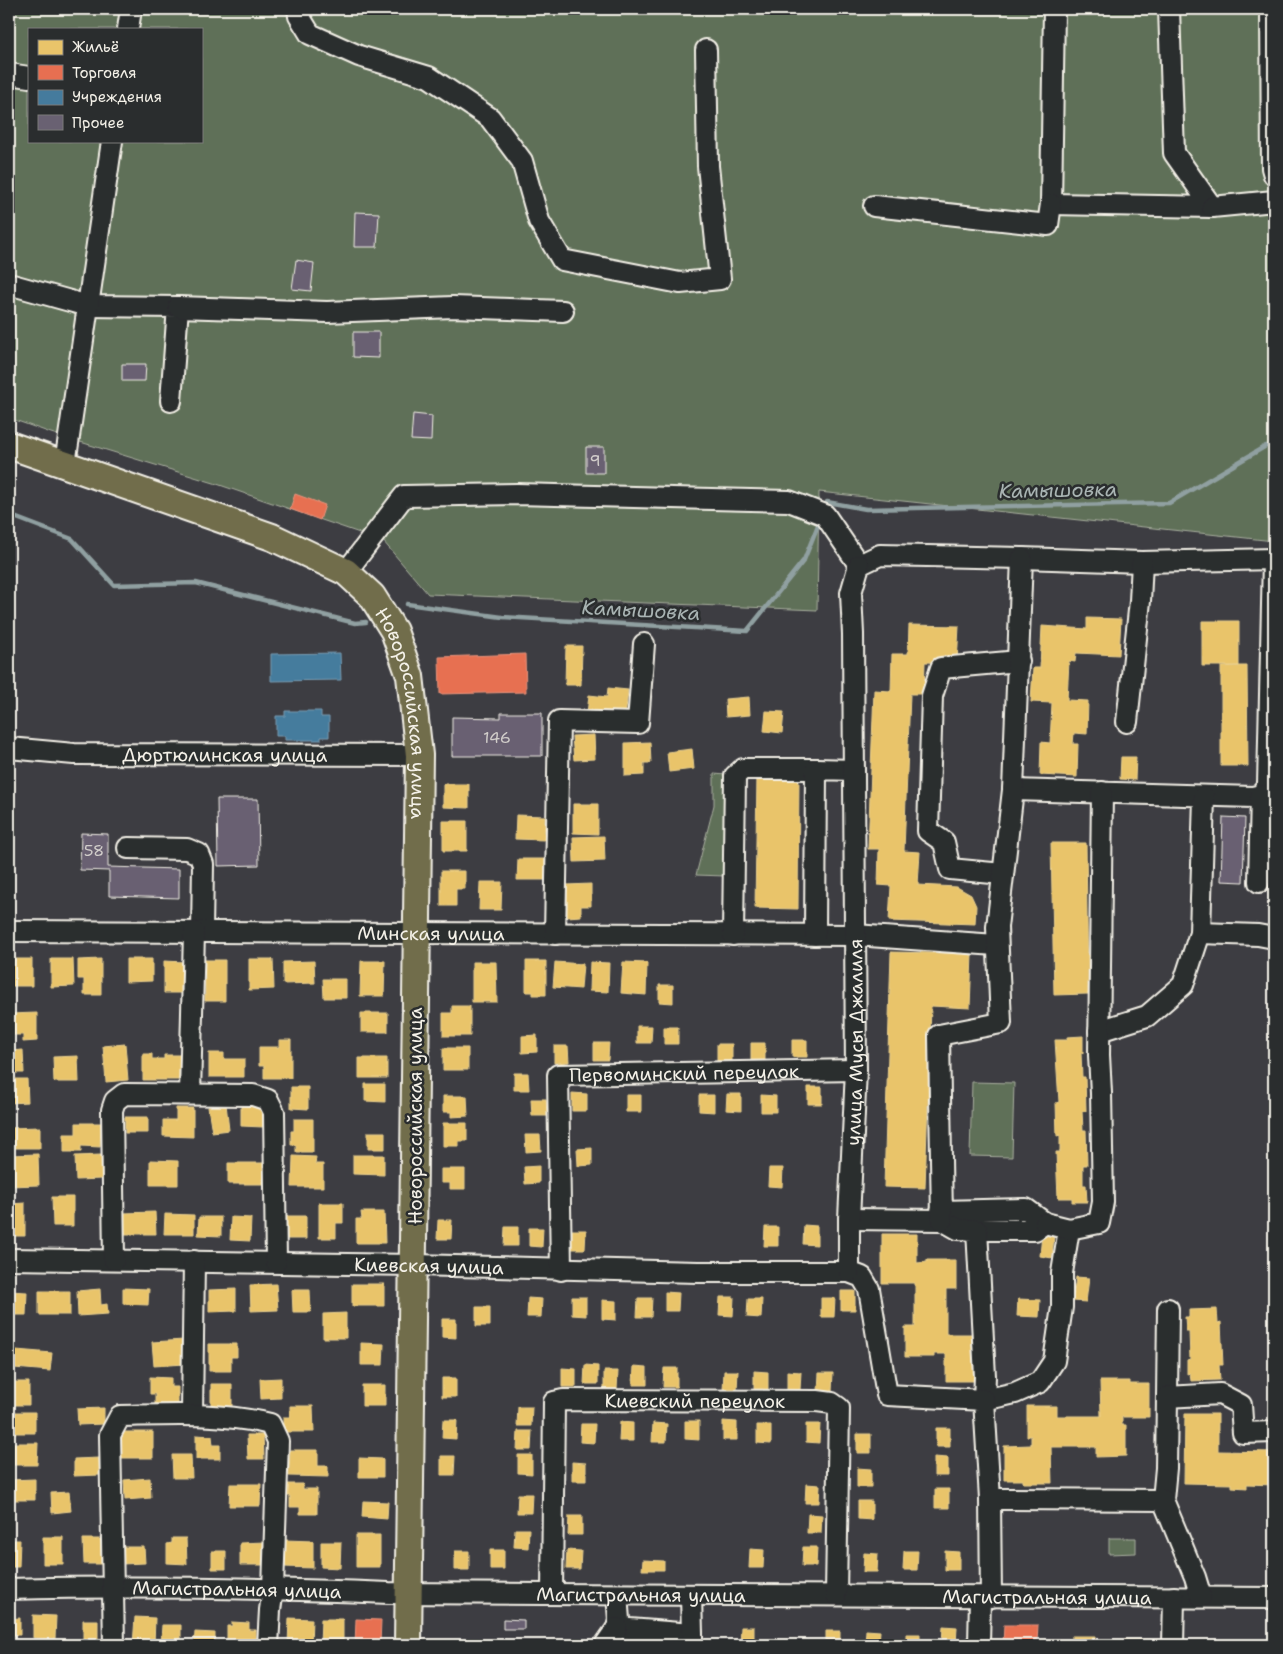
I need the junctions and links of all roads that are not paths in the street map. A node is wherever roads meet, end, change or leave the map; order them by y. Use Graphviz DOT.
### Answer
graph roads {
  1 [pos="131,9"];
  2 [pos="298,9"];
  3 [pos="1054,9"];
  4 [pos="1169,9"];
  5 [pos="1271,9"];
  6 [pos="128,28"];
  7 [pos="706,50"];
  8 [pos="9,74"];
  9 [pos="28,77"];
  10 [pos="112,142"];
  11 [pos="1274,175"];
  12 [pos="1274,201"];
  13 [pos="1051,204"];
  14 [pos="874,206"];
  15 [pos="1212,207"];
  16 [pos="9,284"];
  17 [pos="88,306"];
  18 [pos="178,307"];
  19 [pos="563,312"];
  20 [pos="171,401"];
  21 [pos="9,444"];
  22 [pos="65,464"];
  23 [pos="1022,558"];
  24 [pos="1274,558"];
  25 [pos="1142,562"];
  26 [pos="859,565"];
  27 [pos="346,572"];
  28 [pos="644,644"];
  29 [pos="1019,662"];
  30 [pos="1127,722"];
  31 [pos="9,748"];
  32 [pos="419,755"];
  33 [pos="816,769"];
  34 [pos="854,770"];
  35 [pos="1013,790"];
  36 [pos="1102,792"];
  37 [pos="1261,795"];
  38 [pos="1204,797"];
  39 [pos="128,848"];
  40 [pos="1003,874"];
  41 [pos="1259,882"];
  42 [pos="9,932"];
  43 [pos="198,932"];
  44 [pos="1200,933"];
  45 [pos="416,934"];
  46 [pos="555,934"];
  47 [pos="733,935"];
  48 [pos="815,935"];
  49 [pos="854,936"];
  50 [pos="1274,938"];
  51 [pos="996,945"];
  52 [pos="1099,1030"];
  53 [pos="856,1070"];
  54 [pos="190,1094"];
  55 [pos="942,1216"];
  56 [pos="849,1219"];
  57 [pos="1045,1223"];
  58 [pos="1069,1229"];
  59 [pos="977,1230"];
  60 [pos="9,1259"];
  61 [pos="114,1260"];
  62 [pos="194,1261"];
  63 [pos="276,1262"];
  64 [pos="414,1265"];
  65 [pos="561,1270"];
  66 [pos="849,1272"];
  67 [pos="1168,1309"];
  68 [pos="1167,1397"];
  69 [pos="984,1400"];
  70 [pos="192,1414"];
  71 [pos="1274,1432"];
  72 [pos="990,1499"];
  73 [pos="1163,1500"];
  74 [pos="112,1586"];
  75 [pos="9,1589"];
  76 [pos="273,1589"];
  77 [pos="409,1592"];
  78 [pos="552,1593"];
  79 [pos="617,1595"];
  80 [pos="691,1595"];
  81 [pos="836,1595"];
  82 [pos="986,1597"];
  83 [pos="1174,1597"];
  84 [pos="1200,1597"];
  85 [pos="1274,1598"];
  86 [pos="617,1628"];
  87 [pos="692,1639"];
  88 [pos="114,1645"];
  89 [pos="268,1645"];
  90 [pos="408,1645"];
  91 [pos="605,1645"];
  92 [pos="979,1645"];
  93 [pos="1174,1645"];
  1 -- 6 [label="street"];
  2 -- 7 [label="street"];
  3 -- 13 [label="street"];
  4 -- 15 [label="street"];
  5 -- 11 [label="street"];
  8 -- 9 [label="street"];
  10 -- 17 [label="street"];
  12 -- 15 [label="street"];
  13 -- 14 [label="street"];
  13 -- 15 [label="street"];
  16 -- 17 [label="street"];
  17 -- 18 [label="street"];
  17 -- 22 [label="street"];
  18 -- 19 [label="street"];
  18 -- 20 [label="street"];
  21 -- 22 [label="main road, Новороссийская улица"];
  22 -- 27 [label="main road, Новороссийская улица"];
  23 -- 25 [label="street"];
  23 -- 26 [label="street"];
  23 -- 29 [label="street"];
  24 -- 25 [label="street"];
  24 -- 37 [label="street"];
  25 -- 30 [label="street"];
  26 -- 27 [label="street"];
  26 -- 34 [label="street, улица Мусы Джалиля"];
  27 -- 32 [label="main road, Новороссийская улица"];
  28 -- 46 [label="street"];
  29 -- 35 [label="street"];
  29 -- 40 [label="street"];
  31 -- 32 [label="street, Дюртюлинская улица"];
  32 -- 45 [label="main road, Новороссийская улица"];
  33 -- 34 [label="street"];
  33 -- 47 [label="street"];
  33 -- 48 [label="street"];
  34 -- 49 [label="street, улица Мусы Джалиля"];
  35 -- 36 [label="street"];
  35 -- 40 [label="street"];
  36 -- 38 [label="street"];
  36 -- 52 [label="street"];
  37 -- 38 [label="street"];
  37 -- 41 [label="street"];
  38 -- 44 [label="street"];
  39 -- 43 [label="street"];
  40 -- 51 [label="street"];
  42 -- 43 [label="street, Минская улица"];
  43 -- 45 [label="street, Минская улица"];
  43 -- 54 [label="street"];
  44 -- 50 [label="street"];
  44 -- 52 [label="street"];
  45 -- 46 [label="street, Минская улица"];
  45 -- 64 [label="main road, Новороссийская улица"];
  46 -- 47 [label="street, Минская улица"];
  47 -- 48 [label="street, Минская улица"];
  48 -- 49 [label="street, Минская улица"];
  49 -- 51 [label="street, Минская улица"];
  49 -- 53 [label="street, улица Мусы Джалиля"];
  51 -- 55 [label="street"];
  52 -- 58 [label="street"];
  53 -- 56 [label="street, улица Мусы Джалиля"];
  53 -- 65 [label="street, Первоминский переулок"];
  54 -- 61 [label="street"];
  54 -- 63 [label="street"];
  55 -- 56 [label="street"];
  55 -- 57 [label="street"];
  55 -- 59 [label="street"];
  56 -- 66 [label="street, улица Мусы Джалиля"];
  57 -- 58 [label="street"];
  57 -- 59 [label="street"];
  58 -- 69 [label="street"];
  59 -- 69 [label="street"];
  60 -- 61 [label="street, Киевская улица"];
  61 -- 62 [label="street, Киевская улица"];
  62 -- 63 [label="street, Киевская улица"];
  62 -- 70 [label="street"];
  63 -- 64 [label="street, Киевская улица"];
  64 -- 65 [label="street, Киевская улица"];
  64 -- 77 [label="main road, Новороссийская улица"];
  65 -- 66 [label="street, Киевская улица"];
  66 -- 69 [label="street"];
  67 -- 68 [label="street"];
  68 -- 71 [label="street"];
  68 -- 73 [label="street"];
  69 -- 72 [label="street"];
  70 -- 74 [label="street"];
  70 -- 76 [label="street"];
  72 -- 73 [label="street"];
  72 -- 82 [label="street"];
  73 -- 84 [label="street"];
  74 -- 75 [label="street, Магистральная улица"];
  74 -- 76 [label="street, Магистральная улица"];
  74 -- 88 [label="street"];
  76 -- 77 [label="street, Магистральная улица"];
  76 -- 89 [label="street"];
  77 -- 78 [label="street, Магистральная улица"];
  77 -- 90 [label="main road, Новороссийская улица"];
  78 -- 79 [label="street, Магистральная улица"];
  78 -- 81 [label="street, Киевский переулок"];
  79 -- 80 [label="street, Магистральная улица"];
  79 -- 86 [label="street"];
  80 -- 81 [label="street, Магистральная улица"];
  80 -- 87 [label="street"];
  81 -- 82 [label="street, Магистральная улица"];
  82 -- 83 [label="street, Магистральная улица"];
  82 -- 92 [label="street"];
  83 -- 84 [label="street, Магистральная улица"];
  83 -- 93 [label="street"];
  84 -- 85 [label="street, Магистральная улица"];
  86 -- 87 [label="street"];
  86 -- 91 [label="street"];
}
